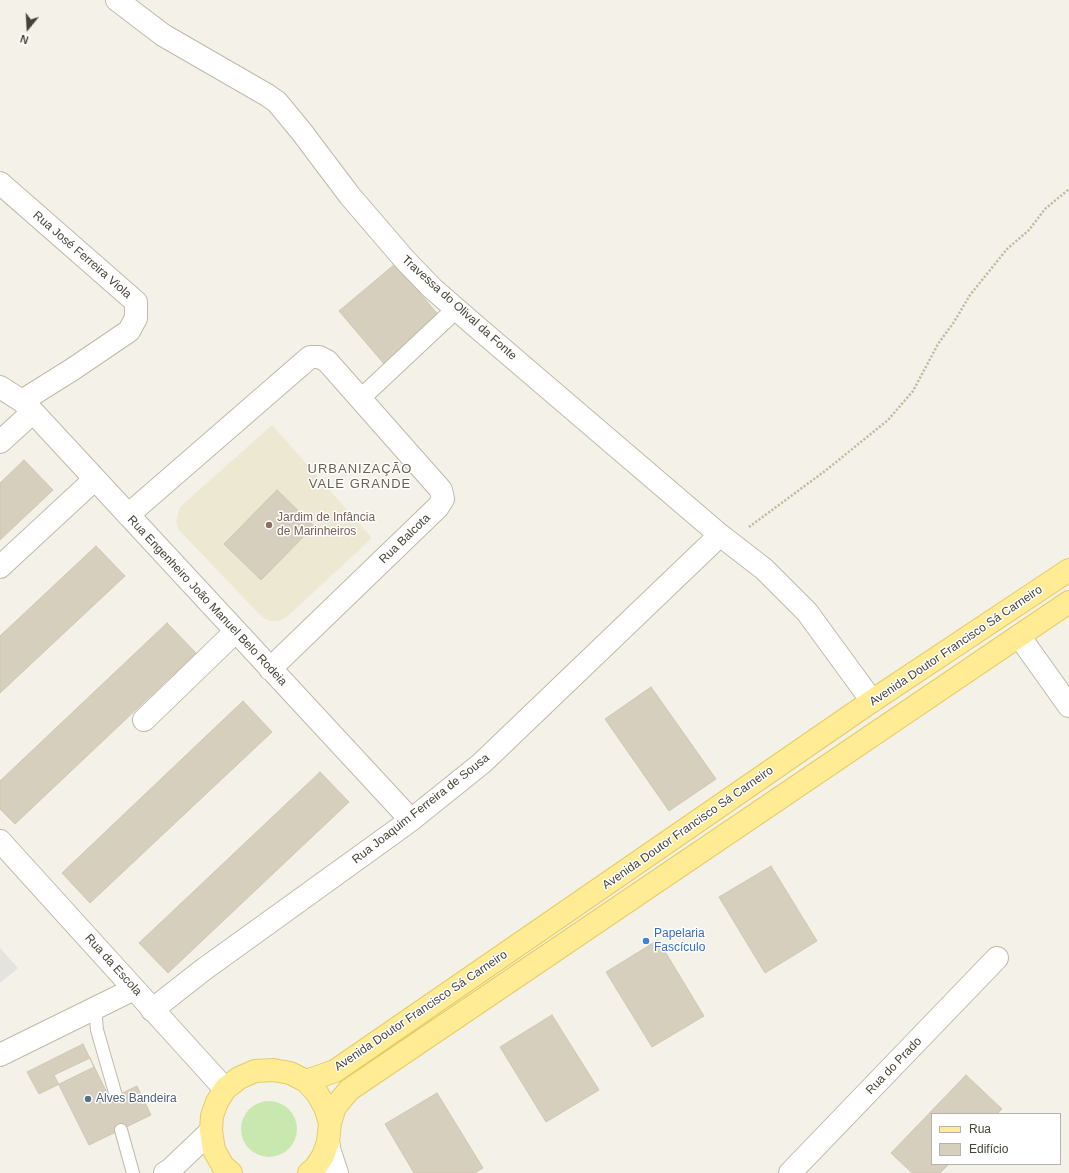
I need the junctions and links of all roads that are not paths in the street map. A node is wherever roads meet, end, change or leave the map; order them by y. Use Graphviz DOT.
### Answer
graph roads {
  1 [pos="117,0"];
  2 [pos="0,183"];
  3 [pos="456,309"];
  4 [pos="0,387"];
  5 [pos="360,398"];
  6 [pos="27,406"];
  7 [pos="0,442"];
  8 [pos="95,480"];
  9 [pos="128,515"];
  10 [pos="725,538"];
  11 [pos="0,567"];
  12 [pos="1069,570"];
  13 [pos="1069,602"];
  14 [pos="236,632"];
  15 [pos="1019,636"];
  16 [pos="270,669"];
  17 [pos="872,701"];
  18 [pos="1069,706"];
  19 [pos="144,720"];
  20 [pos="411,820"];
  21 [pos="0,841"];
  22 [pos="997,958"];
  23 [pos="134,989"];
  24 [pos="95,1008"];
  25 [pos="152,1010"];
  26 [pos="0,1055"];
  27 [pos="306,1081"];
  28 [pos="226,1089"];
  29 [pos="116,1096"];
  30 [pos="121,1130"];
  31 [pos="211,1131"];
  32 [pos="329,1133"];
  33 [pos="133,1173"];
  34 [pos="165,1173"];
  35 [pos="231,1173"];
  36 [pos="309,1173"];
  37 [pos="337,1173"];
  38 [pos="790,1173"];
  1 -- 3 [label="street, Travessa do Olival da Fonte"];
  2 -- 6 [label="street, Rua José Ferreira Viola"];
  3 -- 5 [label="street"];
  3 -- 10 [label="street, Travessa do Olival da Fonte"];
  4 -- 6 [label="street, Rua Engenheiro João Manuel Belo Rodeia"];
  5 -- 9 [label="street, Rua Balcota"];
  5 -- 16 [label="street, Rua Balcota"];
  6 -- 7 [label="street, Rua José Ferreira Viola"];
  6 -- 8 [label="street, Rua Engenheiro João Manuel Belo Rodeia"];
  8 -- 9 [label="street, Rua Engenheiro João Manuel Belo Rodeia"];
  8 -- 11 [label="street"];
  9 -- 14 [label="street, Rua Engenheiro João Manuel Belo Rodeia"];
  10 -- 17 [label="street, Travessa do Olival da Fonte"];
  10 -- 20 [label="street, Rua Joaquim Ferreira de Sousa"];
  12 -- 17 [label="main road, Avenida Doutor Francisco Sá Carneiro"];
  13 -- 15 [label="main road, Avenida Doutor Francisco Sá Carneiro"];
  14 -- 16 [label="street, Rua Engenheiro João Manuel Belo Rodeia"];
  14 -- 19 [label="street"];
  15 -- 18 [label="street"];
  15 -- 32 [label="main road, Avenida Doutor Francisco Sá Carneiro"];
  16 -- 20 [label="street, Rua Engenheiro João Manuel Belo Rodeia"];
  17 -- 27 [label="main road, Avenida Doutor Francisco Sá Carneiro"];
  20 -- 25 [label="street, Rua Joaquim Ferreira de Sousa"];
  21 -- 23 [label="street, Rua da Escola"];
  22 -- 38 [label="street, Rua do Prado"];
  23 -- 24 [label="street"];
  23 -- 25 [label="street, Rua da Escola"];
  24 -- 26 [label="street"];
  24 -- 29 [label="lane"];
  25 -- 28 [label="street, Rua da Escola"];
  27 -- 28 [label="main road"];
  27 -- 32 [label="main road"];
  28 -- 31 [label="main road"];
  30 -- 33 [label="lane"];
  31 -- 34 [label="street"];
  31 -- 35 [label="main road"];
  32 -- 36 [label="main road, Avenida Doutor Francisco Sá Carneiro"];
  32 -- 37 [label="street"];
}
